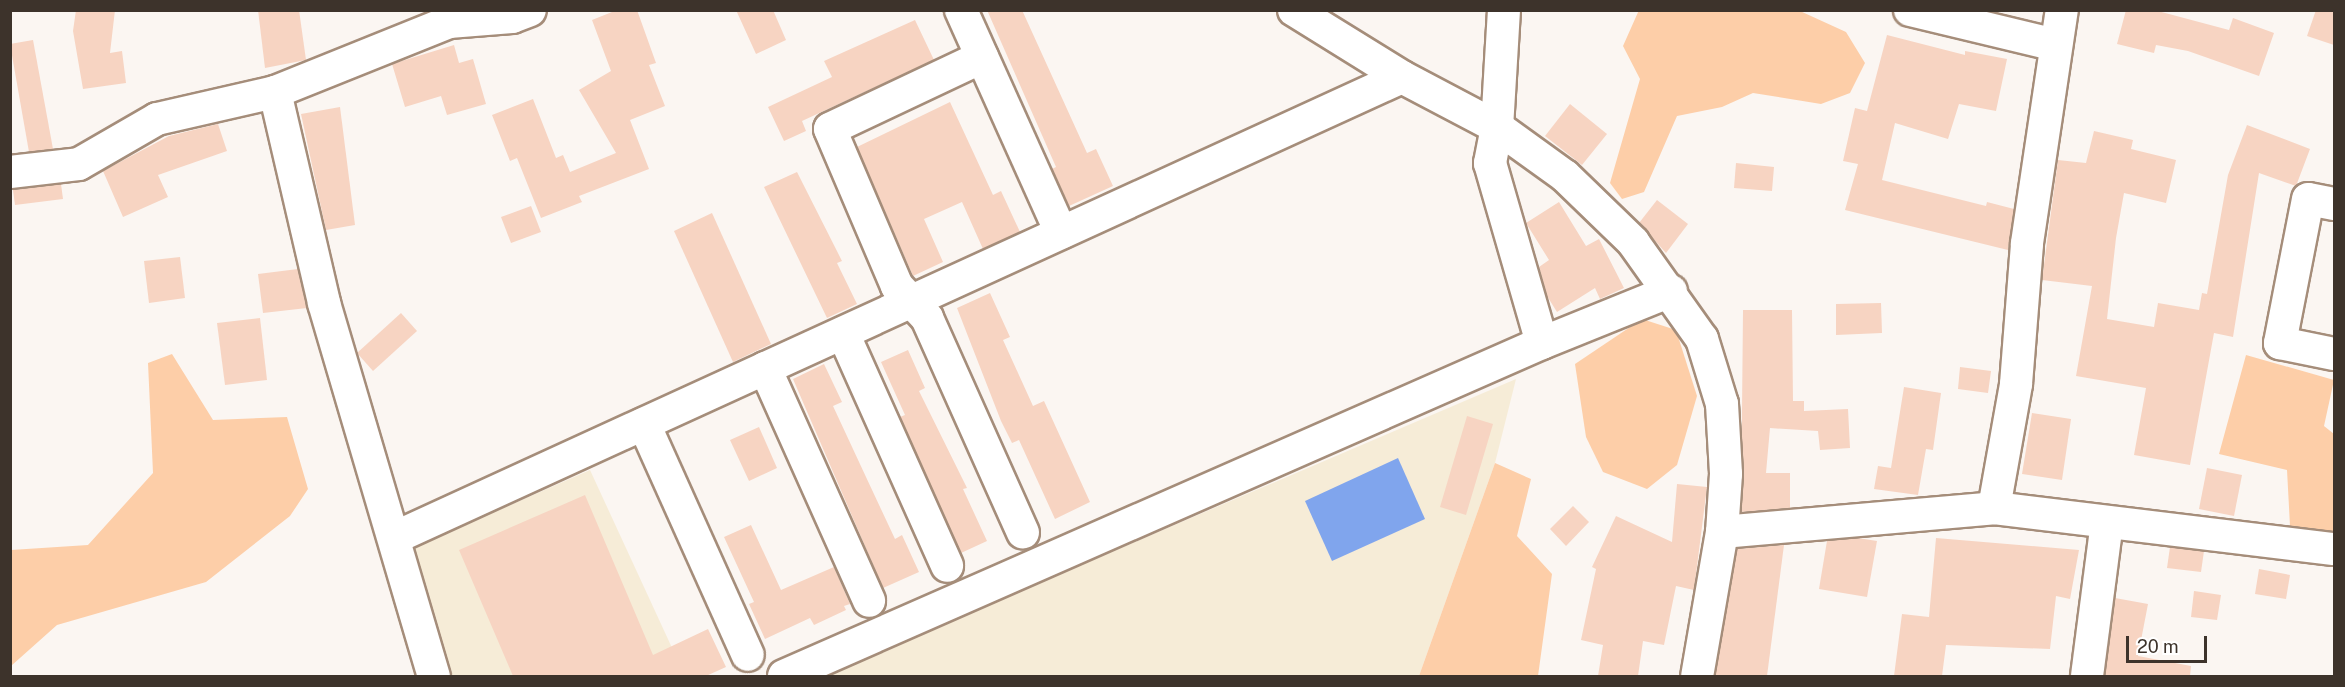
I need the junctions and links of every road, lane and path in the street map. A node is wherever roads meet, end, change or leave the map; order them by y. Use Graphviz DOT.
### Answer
graph roads {
  1 [pos="530,10"];
  2 [pos="961,10"];
  3 [pos="1294,10"];
  4 [pos="1504,10"];
  5 [pos="1910,10"];
  6 [pos="2062,10"];
  7 [pos="449,16"];
  8 [pos="2056,45"];
  9 [pos="982,57"];
  10 [pos="1402,77"];
  11 [pos="275,92"];
  12 [pos="1497,127"];
  13 [pos="10,172"];
  14 [pos="2334,204"];
  15 [pos="1061,233"];
  16 [pos="1671,291"];
  17 [pos="911,302"];
  18 [pos="843,333"];
  19 [pos="1542,343"];
  20 [pos="2334,354"];
  21 [pos="765,368"];
  22 [pos="644,424"];
  23 [pos="1994,508"];
  24 [pos="2107,522"];
  25 [pos="1722,532"];
  26 [pos="1023,533"];
  27 [pos="394,538"];
  28 [pos="2334,549"];
  29 [pos="947,567"];
  30 [pos="869,601"];
  31 [pos="748,655"];
  32 [pos="434,676"];
  33 [pos="784,676"];
  34 [pos="1697,676"];
  35 [pos="2088,676"];
  1 -- 7 [label="street"];
  2 -- 9 [label="street"];
  3 -- 10 [label="street"];
  4 -- 12 [label="street"];
  5 -- 8 [label="street"];
  6 -- 8 [label="street"];
  7 -- 11 [label="street"];
  8 -- 23 [label="street"];
  9 -- 15 [label="street"];
  9 -- 17 [label="street"];
  10 -- 12 [label="street"];
  10 -- 15 [label="street"];
  11 -- 13 [label="street"];
  11 -- 27 [label="street"];
  12 -- 16 [label="street"];
  12 -- 19 [label="street"];
  14 -- 20 [label="street"];
  15 -- 17 [label="street"];
  16 -- 19 [label="street"];
  16 -- 25 [label="street"];
  17 -- 18 [label="street"];
  17 -- 26 [label="street"];
  18 -- 21 [label="street"];
  18 -- 29 [label="street"];
  19 -- 33 [label="street"];
  21 -- 22 [label="street"];
  21 -- 30 [label="street"];
  22 -- 27 [label="street"];
  22 -- 31 [label="street"];
  23 -- 24 [label="street"];
  23 -- 25 [label="street"];
  24 -- 28 [label="street"];
  24 -- 35 [label="street"];
  25 -- 34 [label="street"];
  27 -- 32 [label="street"];
}
